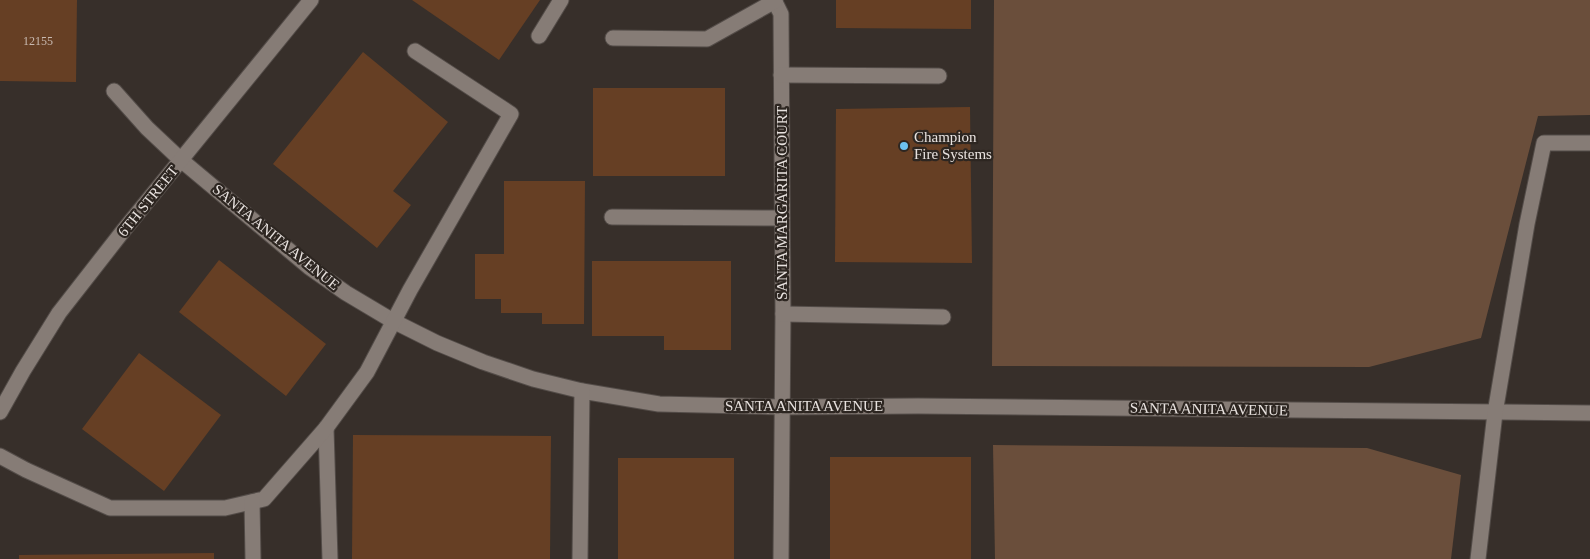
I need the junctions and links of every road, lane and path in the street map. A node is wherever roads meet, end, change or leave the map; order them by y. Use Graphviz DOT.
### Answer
graph roads {
  1 [pos="311,0"];
  2 [pos="561,0"];
  3 [pos="774,0"];
  4 [pos="539,36"];
  5 [pos="613,38"];
  6 [pos="414,51"];
  7 [pos="781,75"];
  8 [pos="938,76"];
  9 [pos="114,91"];
  10 [pos="1590,143"];
  11 [pos="181,160"];
  12 [pos="612,217"];
  13 [pos="782,218"];
  14 [pos="783,314"];
  15 [pos="943,317"];
  16 [pos="393,321"];
  17 [pos="582,391"];
  18 [pos="782,407"];
  19 [pos="0,412"];
  20 [pos="1495,413"];
  21 [pos="1590,413"];
  22 [pos="326,428"];
  23 [pos="0,456"];
  24 [pos="252,502"];
  25 [pos="253,559"];
  26 [pos="330,559"];
  27 [pos="580,559"];
  28 [pos="781,559"];
  29 [pos="1478,559"];
  1 -- 11 [label="street, 6TH STREET"];
  2 -- 4 [label="street"];
  3 -- 5 [label="street"];
  3 -- 7 [label="street, SANTA MARGARITA COURT"];
  6 -- 16 [label="street"];
  7 -- 8 [label="street"];
  7 -- 13 [label="street, SANTA MARGARITA COURT"];
  9 -- 11 [label="street, SANTA ANITA AVENUE"];
  10 -- 20 [label="street"];
  11 -- 16 [label="street, SANTA ANITA AVENUE"];
  11 -- 19 [label="street, 6TH STREET"];
  12 -- 13 [label="street"];
  13 -- 14 [label="street, SANTA MARGARITA COURT"];
  14 -- 15 [label="street"];
  14 -- 18 [label="street, SANTA MARGARITA COURT"];
  16 -- 17 [label="street, SANTA ANITA AVENUE"];
  16 -- 22 [label="street"];
  17 -- 18 [label="street, SANTA ANITA AVENUE"];
  17 -- 27 [label="street"];
  18 -- 20 [label="street, SANTA ANITA AVENUE"];
  18 -- 28 [label="street, SANTA MARGARITA COURT"];
  20 -- 21 [label="street, SANTA ANITA AVENUE"];
  20 -- 29 [label="street"];
  22 -- 24 [label="street"];
  22 -- 26 [label="street"];
  23 -- 24 [label="street"];
  24 -- 25 [label="street"];
}
